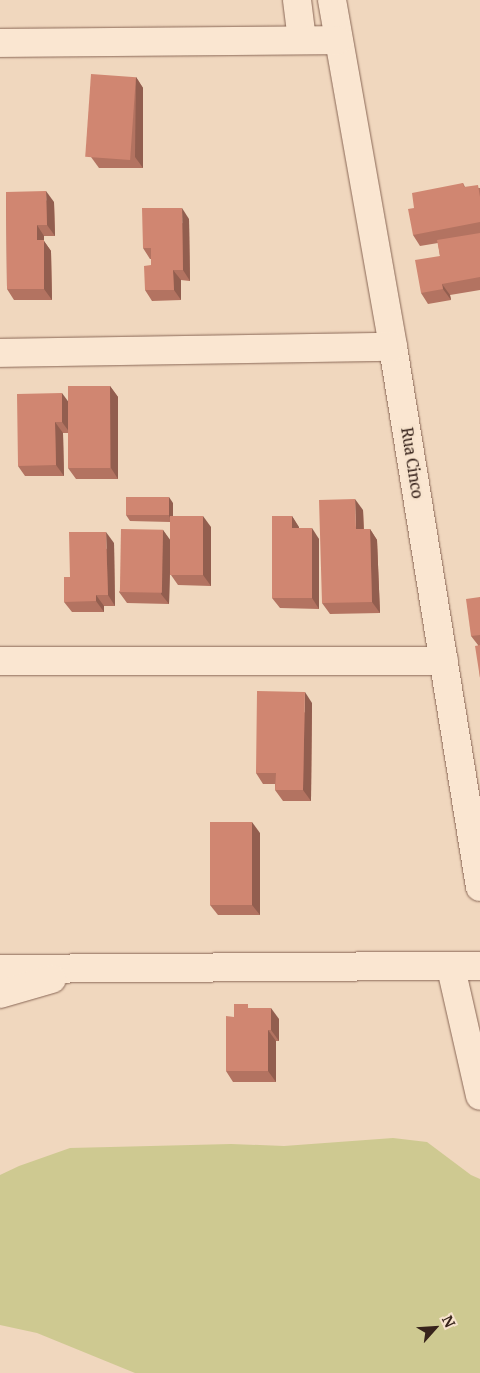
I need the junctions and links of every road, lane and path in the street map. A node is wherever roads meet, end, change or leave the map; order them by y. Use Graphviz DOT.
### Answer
graph roads {
  1 [pos="297,0"];
  2 [pos="332,0"];
  3 [pos="302,40"];
  4 [pos="338,40"];
  5 [pos="0,42"];
  6 [pos="393,347"];
  7 [pos="0,353"];
  8 [pos="0,661"];
  9 [pos="444,661"];
  10 [pos="480,887"];
  11 [pos="480,966"];
  12 [pos="451,968"];
  13 [pos="0,969"];
  14 [pos="85,969"];
  15 [pos="0,994"];
  16 [pos="480,1096"];
  1 -- 3 [label="street"];
  2 -- 4 [label="street, Rua Cinco"];
  3 -- 4 [label="street"];
  3 -- 5 [label="street"];
  4 -- 6 [label="street, Rua Cinco"];
  6 -- 7 [label="street"];
  6 -- 9 [label="street, Rua Cinco"];
  8 -- 9 [label="street"];
  9 -- 10 [label="street, Rua Cinco"];
  11 -- 12 [label="street"];
  12 -- 14 [label="street"];
  12 -- 16 [label="street"];
  13 -- 14 [label="street"];
  14 -- 15 [label="street"];
}
